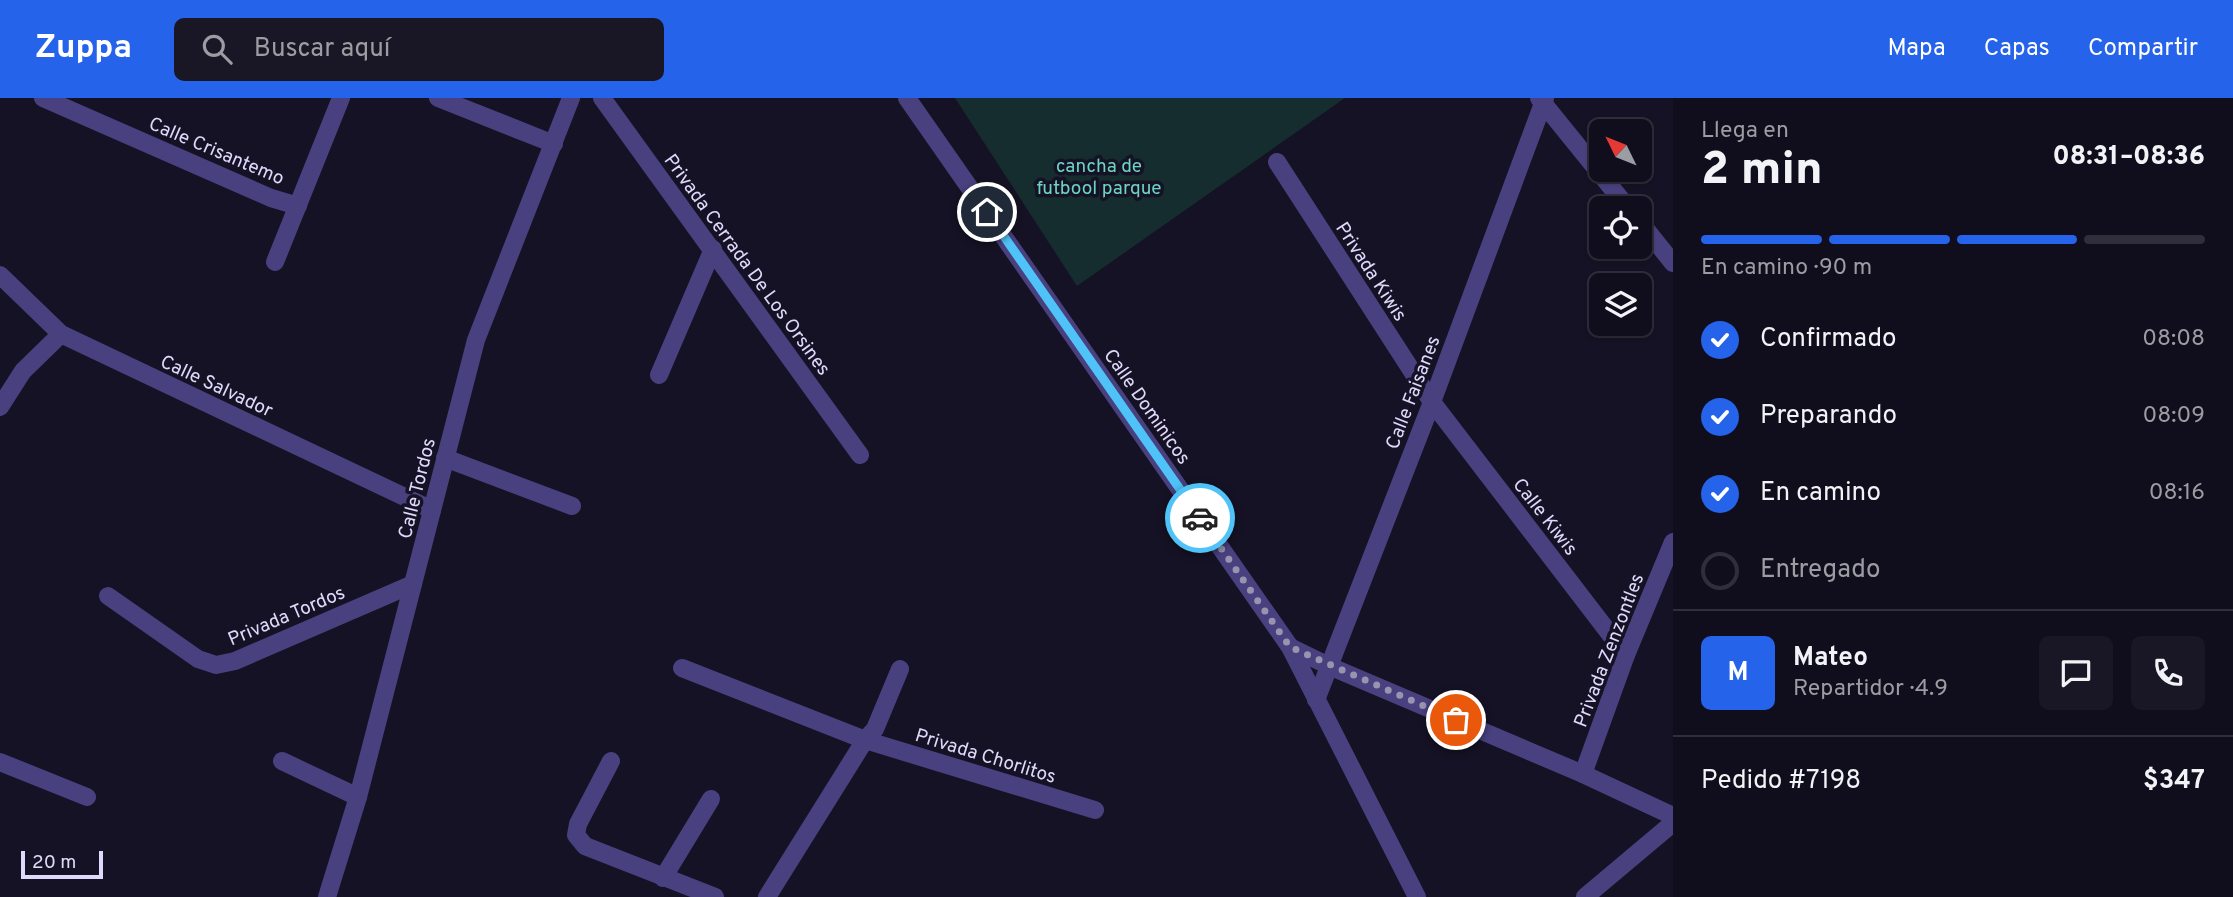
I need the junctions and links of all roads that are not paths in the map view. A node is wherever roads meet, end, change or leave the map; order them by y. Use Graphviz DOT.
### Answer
graph roads {
  1 [pos="43,98"];
  2 [pos="341,98"];
  3 [pos="438,98"];
  4 [pos="571,98"];
  5 [pos="602,98"];
  6 [pos="907,98"];
  7 [pos="1542,100"];
  8 [pos="554,144"];
  9 [pos="1277,162"];
  10 [pos="1618,196"];
  11 [pos="298,206"];
  12 [pos="1652,237"];
  13 [pos="713,249"];
  14 [pos="275,262"];
  15 [pos="1673,263"];
  16 [pos="0,275"];
  17 [pos="61,334"];
  18 [pos="659,374"];
  19 [pos="1432,402"];
  20 [pos="0,407"];
  21 [pos="860,455"];
  22 [pos="445,458"];
  23 [pos="572,506"];
  24 [pos="432,510"];
  25 [pos="1673,542"];
  26 [pos="413,584"];
  27 [pos="108,596"];
  28 [pos="1290,647"];
  29 [pos="1626,655"];
  30 [pos="1329,666"];
  31 [pos="682,668"];
  32 [pos="900,668"];
  33 [pos="1316,700"];
  34 [pos="865,740"];
  35 [pos="282,761"];
  36 [pos="611,761"];
  37 [pos="0,762"];
  38 [pos="1583,774"];
  39 [pos="87,797"];
  40 [pos="358,797"];
  41 [pos="711,799"];
  42 [pos="1095,810"];
  43 [pos="1673,816"];
  44 [pos="1673,823"];
  45 [pos="663,878"];
  46 [pos="327,897"];
  47 [pos="715,897"];
  48 [pos="767,897"];
  49 [pos="1417,897"];
  50 [pos="1585,897"];
  1 -- 11 [label="street, Calle Crisantemo"];
  2 -- 11 [label="street"];
  3 -- 8 [label="street"];
  4 -- 8 [label="street, Calle Tordos"];
  5 -- 13 [label="street, Privada Cerrada De Los Orsines"];
  6 -- 28 [label="street, Calle Dominicos"];
  7 -- 10 [label="street"];
  7 -- 19 [label="street, Calle Faisanes"];
  8 -- 22 [label="street, Calle Tordos"];
  9 -- 19 [label="street, Privada Kiwis"];
  11 -- 14 [label="street"];
  12 -- 15 [label="street"];
  13 -- 18 [label="street"];
  13 -- 21 [label="street, Privada Cerrada De Los Orsines"];
  16 -- 17 [label="street, Calle Salvador"];
  17 -- 20 [label="street"];
  17 -- 24 [label="street, Calle Salvador"];
  19 -- 29 [label="street, Calle Kiwis"];
  19 -- 30 [label="street, Calle Faisanes"];
  22 -- 23 [label="street"];
  22 -- 24 [label="street, Calle Tordos"];
  24 -- 26 [label="street, Calle Tordos"];
  25 -- 29 [label="street, Privada Zenzontles"];
  26 -- 27 [label="street, Privada Tordos"];
  26 -- 40 [label="street, Calle Tordos"];
  28 -- 30 [label="street"];
  28 -- 33 [label="street, Calle Dominicos"];
  29 -- 38 [label="street, Privada Zenzontles"];
  30 -- 33 [label="street, Calle Faisanes"];
  30 -- 38 [label="street"];
  31 -- 34 [label="street, Privada Chorlitos"];
  32 -- 34 [label="street"];
  33 -- 49 [label="street, Calle Dominicos"];
  34 -- 42 [label="street, Privada Chorlitos"];
  34 -- 48 [label="street"];
  35 -- 40 [label="street"];
  36 -- 45 [label="street"];
  37 -- 39 [label="street"];
  38 -- 43 [label="street"];
  40 -- 46 [label="street, Calle Tordos"];
  41 -- 45 [label="street"];
  44 -- 50 [label="street"];
  45 -- 47 [label="street"];
}
